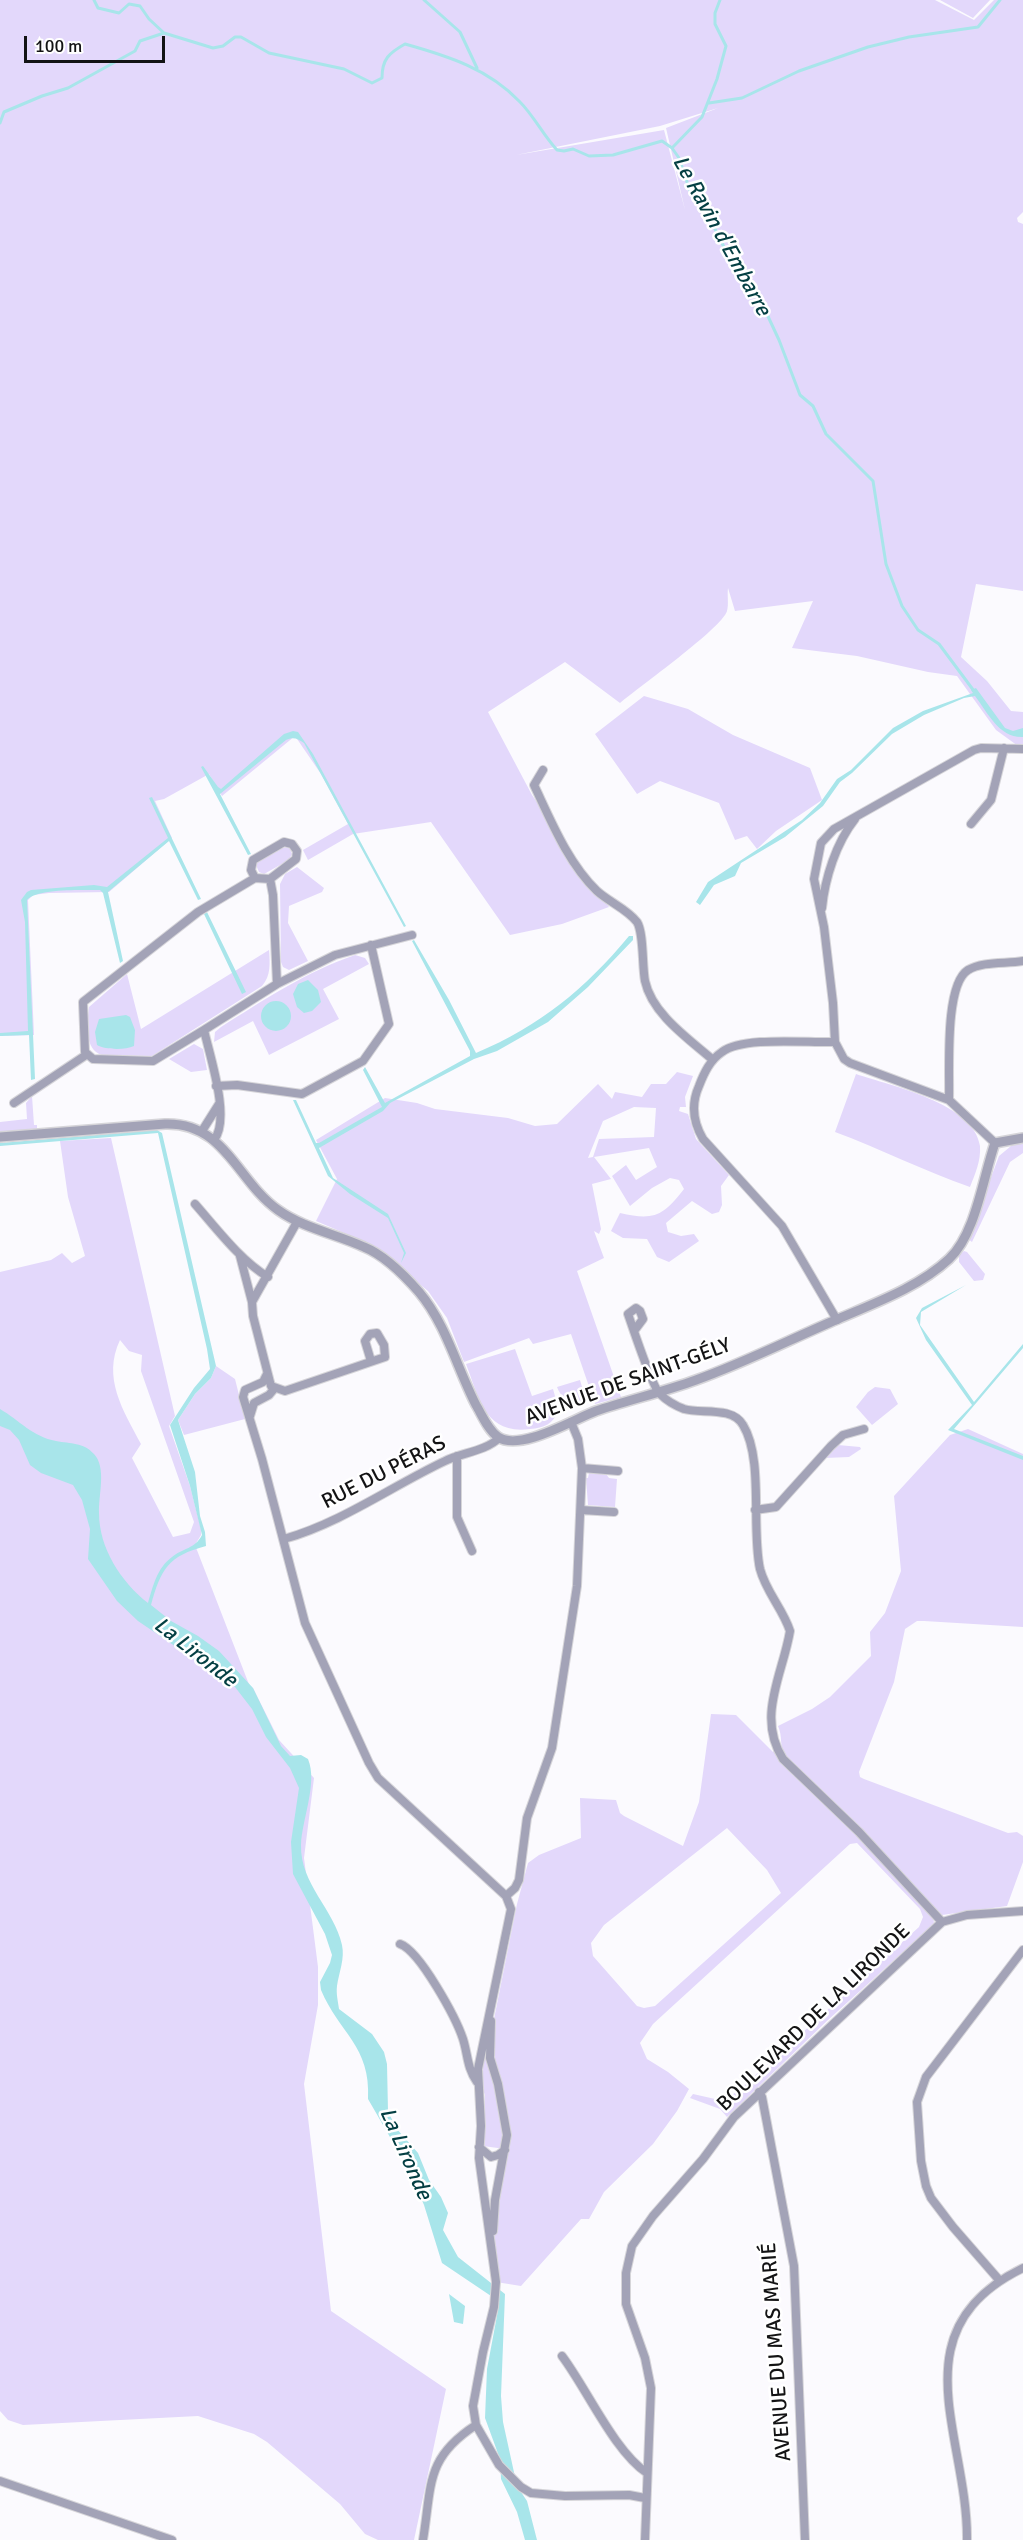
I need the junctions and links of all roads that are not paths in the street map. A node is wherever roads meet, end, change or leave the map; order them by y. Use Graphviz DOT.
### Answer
graph roads {
  1 [pos="1004,748"];
  2 [pos="1023,749"];
  3 [pos="543,770"];
  4 [pos="857,815"];
  5 [pos="971,824"];
  6 [pos="255,878"];
  7 [pos="270,879"];
  8 [pos="821,913"];
  9 [pos="412,935"];
  10 [pos="371,945"];
  11 [pos="1023,961"];
  12 [pos="277,984"];
  13 [pos="204,1030"];
  14 [pos="835,1042"];
  15 [pos="86,1055"];
  16 [pos="713,1060"];
  17 [pos="216,1086"];
  18 [pos="949,1100"];
  19 [pos="219,1102"];
  20 [pos="14,1103"];
  21 [pos="202,1131"];
  22 [pos="0,1137"];
  23 [pos="1023,1138"];
  24 [pos="214,1140"];
  25 [pos="994,1143"];
  26 [pos="195,1204"];
  27 [pos="297,1222"];
  28 [pos="240,1254"];
  29 [pos="268,1277"];
  30 [pos="252,1302"];
  31 [pos="837,1320"];
  32 [pos="634,1331"];
  33 [pos="371,1361"];
  34 [pos="267,1374"];
  35 [pos="274,1389"];
  36 [pos="658,1393"];
  37 [pos="243,1397"];
  38 [pos="254,1403"];
  39 [pos="250,1417"];
  40 [pos="571,1422"];
  41 [pos="864,1429"];
  42 [pos="499,1438"];
  43 [pos="457,1456"];
  44 [pos="582,1468"];
  45 [pos="618,1471"];
  46 [pos="756,1509"];
  47 [pos="581,1510"];
  48 [pos="614,1512"];
  49 [pos="284,1539"];
  50 [pos="472,1551"];
  51 [pos="506,1896"];
  52 [pos="1023,1911"];
  53 [pos="942,1922"];
  54 [pos="400,1944"];
  55 [pos="1023,1950"];
  56 [pos="491,2009"];
  57 [pos="478,2083"];
  58 [pos="759,2092"];
  59 [pos="479,2147"];
  60 [pos="506,2149"];
  61 [pos="492,2250"];
  62 [pos="1023,2268"];
  63 [pos="1000,2281"];
  64 [pos="562,2356"];
  65 [pos="476,2426"];
  66 [pos="647,2473"];
  67 [pos="0,2481"];
  68 [pos="645,2498"];
  69 [pos="154,2537"];
  70 [pos="172,2540"];
  71 [pos="423,2540"];
  72 [pos="645,2540"];
  73 [pos="805,2540"];
  74 [pos="967,2540"];
  1 -- 2 [label="street"];
  1 -- 4 [label="street"];
  1 -- 5 [label="street"];
  3 -- 16 [label="street"];
  4 -- 8 [label="street"];
  4 -- 8 [label="street"];
  6 -- 7 [label="street"];
  6 -- 7 [label="street"];
  6 -- 15 [label="street"];
  7 -- 12 [label="street"];
  8 -- 14 [label="street"];
  9 -- 10 [label="street"];
  10 -- 12 [label="street"];
  10 -- 17 [label="street"];
  11 -- 18 [label="street"];
  12 -- 13 [label="street"];
  13 -- 15 [label="street"];
  13 -- 17 [label="street"];
  14 -- 16 [label="street"];
  14 -- 18 [label="street"];
  15 -- 20 [label="street"];
  16 -- 31 [label="street"];
  17 -- 19 [label="street"];
  18 -- 25 [label="street"];
  19 -- 21 [label="street"];
  19 -- 24 [label="street"];
  21 -- 22 [label="street"];
  21 -- 24 [label="street"];
  23 -- 25 [label="street"];
  24 -- 27 [label="street"];
  25 -- 31 [label="street, AVENUE DE SAINT-GÉLY"];
  26 -- 28 [label="street"];
  27 -- 29 [label="street"];
  27 -- 42 [label="street"];
  28 -- 29 [label="street"];
  28 -- 30 [label="street"];
  29 -- 30 [label="street"];
  30 -- 34 [label="street"];
  31 -- 36 [label="street, AVENUE DE SAINT-GÉLY"];
  32 -- 36 [label="street"];
  33 -- 35 [label="street"];
  34 -- 35 [label="street"];
  34 -- 37 [label="street"];
  35 -- 38 [label="street"];
  36 -- 40 [label="street, AVENUE DE SAINT-GÉLY"];
  36 -- 46 [label="street"];
  37 -- 38 [label="street"];
  37 -- 39 [label="street"];
  38 -- 39 [label="street"];
  39 -- 49 [label="street"];
  40 -- 42 [label="street, AVENUE DE SAINT-GÉLY"];
  40 -- 44 [label="street"];
  41 -- 46 [label="street"];
  42 -- 43 [label="street, RUE DU PÉRAS"];
  43 -- 49 [label="street, RUE DU PÉRAS"];
  43 -- 50 [label="street"];
  44 -- 45 [label="street"];
  44 -- 47 [label="street"];
  46 -- 53 [label="street"];
  47 -- 48 [label="street"];
  47 -- 51 [label="street"];
  49 -- 51 [label="street"];
  51 -- 56 [label="street"];
  52 -- 53 [label="street"];
  53 -- 58 [label="street, BOULEVARD DE LA LIRONDE"];
  54 -- 57 [label="street"];
  55 -- 63 [label="street"];
  56 -- 57 [label="street"];
  56 -- 60 [label="street"];
  57 -- 59 [label="street"];
  58 -- 66 [label="street, BOULEVARD DE LA LIRONDE"];
  58 -- 73 [label="street, AVENUE DU MAS MARIÉ"];
  59 -- 60 [label="street"];
  59 -- 61 [label="street"];
  60 -- 61 [label="street"];
  61 -- 65 [label="street"];
  62 -- 63 [label="street"];
  63 -- 74 [label="street"];
  64 -- 66 [label="street"];
  65 -- 68 [label="street"];
  65 -- 71 [label="street"];
  66 -- 68 [label="street, BOULEVARD DE LA LIRONDE"];
  67 -- 69 [label="street"];
  68 -- 72 [label="street, BOULEVARD DE LA LIRONDE"];
  69 -- 70 [label="street"];
}
